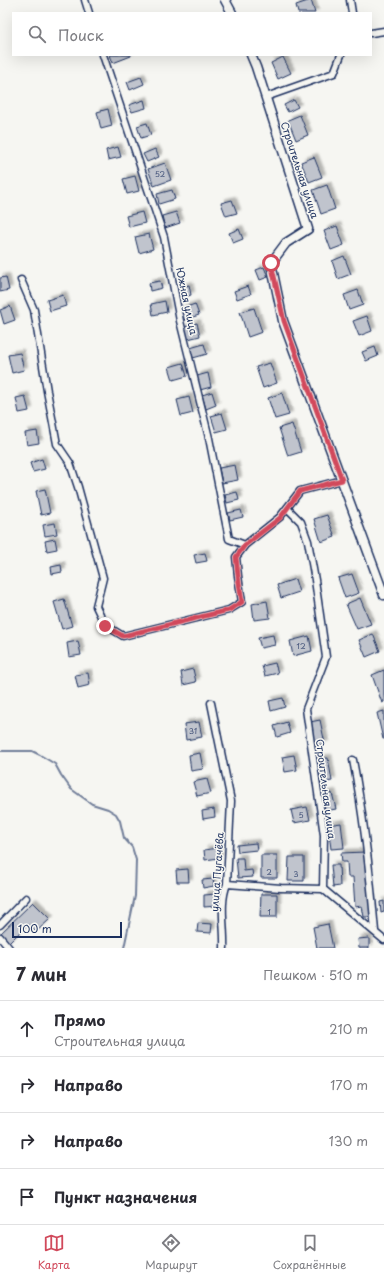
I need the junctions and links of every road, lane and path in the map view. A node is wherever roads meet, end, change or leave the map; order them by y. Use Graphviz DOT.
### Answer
graph roads {
  1 [pos="85,0"];
  2 [pos="350,0"];
  3 [pos="89,12"];
  4 [pos="352,12"];
  5 [pos="384,32"];
  6 [pos="372,33"];
  7 [pos="103,56"];
  8 [pos="251,56"];
  9 [pos="341,56"];
  10 [pos="266,97"];
  11 [pos="21,280"];
  12 [pos="342,480"];
  13 [pos="287,508"];
  14 [pos="245,545"];
  15 [pos="384,595"];
  16 [pos="211,702"];
  17 [pos="353,760"];
  18 [pos="227,884"];
  19 [pos="323,889"];
  20 [pos="26,898"];
  21 [pos="0,925"];
  22 [pos="375,931"];
  23 [pos="0,937"];
  24 [pos="384,940"];
  25 [pos="9,948"];
  26 [pos="224,948"];
  1 -- 3 [label="street"];
  2 -- 4 [label="street"];
  5 -- 6 [label="street"];
  7 -- 14 [label="street, Южная улица"];
  8 -- 10 [label="street, Строительная улица"];
  9 -- 10 [label="street"];
  10 -- 12 [label="street, Строительная улица"];
  11 -- 14 [label="street"];
  12 -- 13 [label="street"];
  12 -- 15 [label="street, Строительная улица"];
  13 -- 14 [label="street"];
  13 -- 19 [label="street, Строительная улица"];
  16 -- 18 [label="street, улица Пугачёва"];
  17 -- 22 [label="street"];
  18 -- 19 [label="street"];
  18 -- 26 [label="street, улица Пугачёва"];
  19 -- 22 [label="street"];
  20 -- 21 [label="street"];
  22 -- 24 [label="street"];
  23 -- 25 [label="street"];
}
